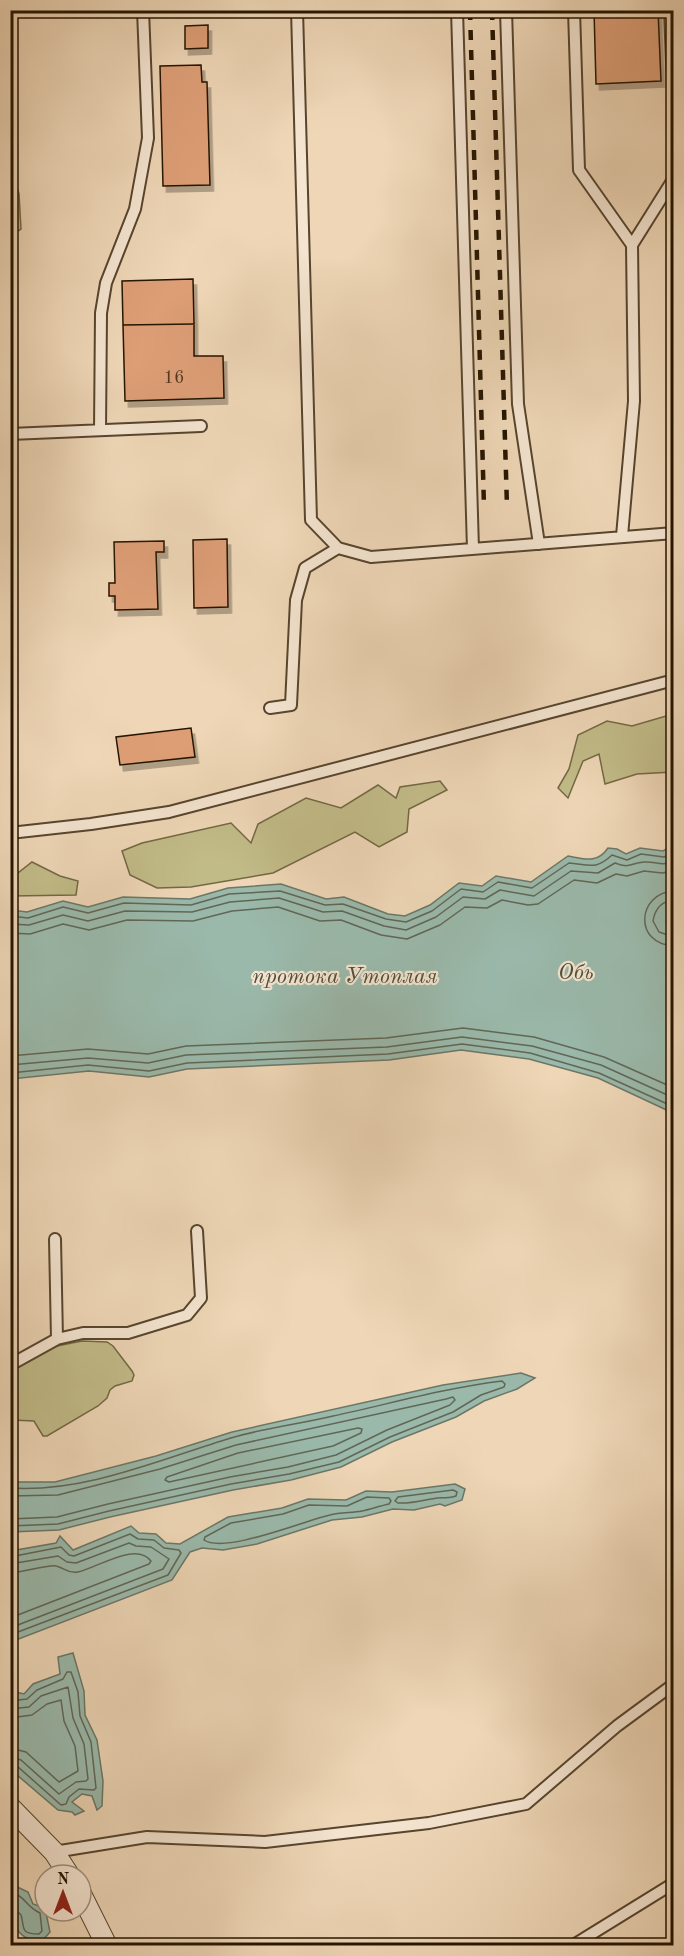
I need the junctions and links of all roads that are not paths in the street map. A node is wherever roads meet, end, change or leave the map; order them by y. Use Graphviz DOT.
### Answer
graph roads {
  1 [pos="143,10"];
  2 [pos="297,10"];
  3 [pos="457,10"];
  4 [pos="506,10"];
  5 [pos="573,10"];
  6 [pos="670,10"];
  7 [pos="674,116"];
  8 [pos="674,178"];
  9 [pos="632,245"];
  10 [pos="201,426"];
  11 [pos="100,430"];
  12 [pos="10,434"];
  13 [pos="674,533"];
  14 [pos="622,536"];
  15 [pos="539,544"];
  16 [pos="338,548"];
  17 [pos="473,549"];
  18 [pos="674,680"];
  19 [pos="270,708"];
  20 [pos="10,833"];
  21 [pos="197,1231"];
  22 [pos="55,1239"];
  23 [pos="57,1339"];
  24 [pos="10,1365"];
  25 [pos="674,1684"];
  26 [pos="10,1807"];
  27 [pos="54,1852"];
  28 [pos="61,1863"];
  29 [pos="674,1883"];
  30 [pos="93,1918"];
  31 [pos="107,1946"];
  32 [pos="572,1946"];
  1 -- 11 [label="lane"];
  2 -- 16 [label="lane"];
  3 -- 17 [label="lane"];
  4 -- 15 [label="lane"];
  5 -- 9 [label="lane"];
  6 -- 7 [label="lane"];
  8 -- 9 [label="lane"];
  9 -- 14 [label="lane"];
  10 -- 11 [label="lane"];
  11 -- 12 [label="lane"];
  13 -- 14 [label="lane"];
  14 -- 15 [label="lane"];
  15 -- 17 [label="lane"];
  16 -- 17 [label="lane"];
  16 -- 19 [label="lane"];
  18 -- 20 [label="lane"];
  21 -- 23 [label="lane"];
  22 -- 23 [label="lane"];
  23 -- 24 [label="lane"];
  25 -- 27 [label="lane"];
  26 -- 27 [label="street"];
  27 -- 28 [label="street"];
  29 -- 32 [label="lane"];
  30 -- 31 [label="street"];
}
